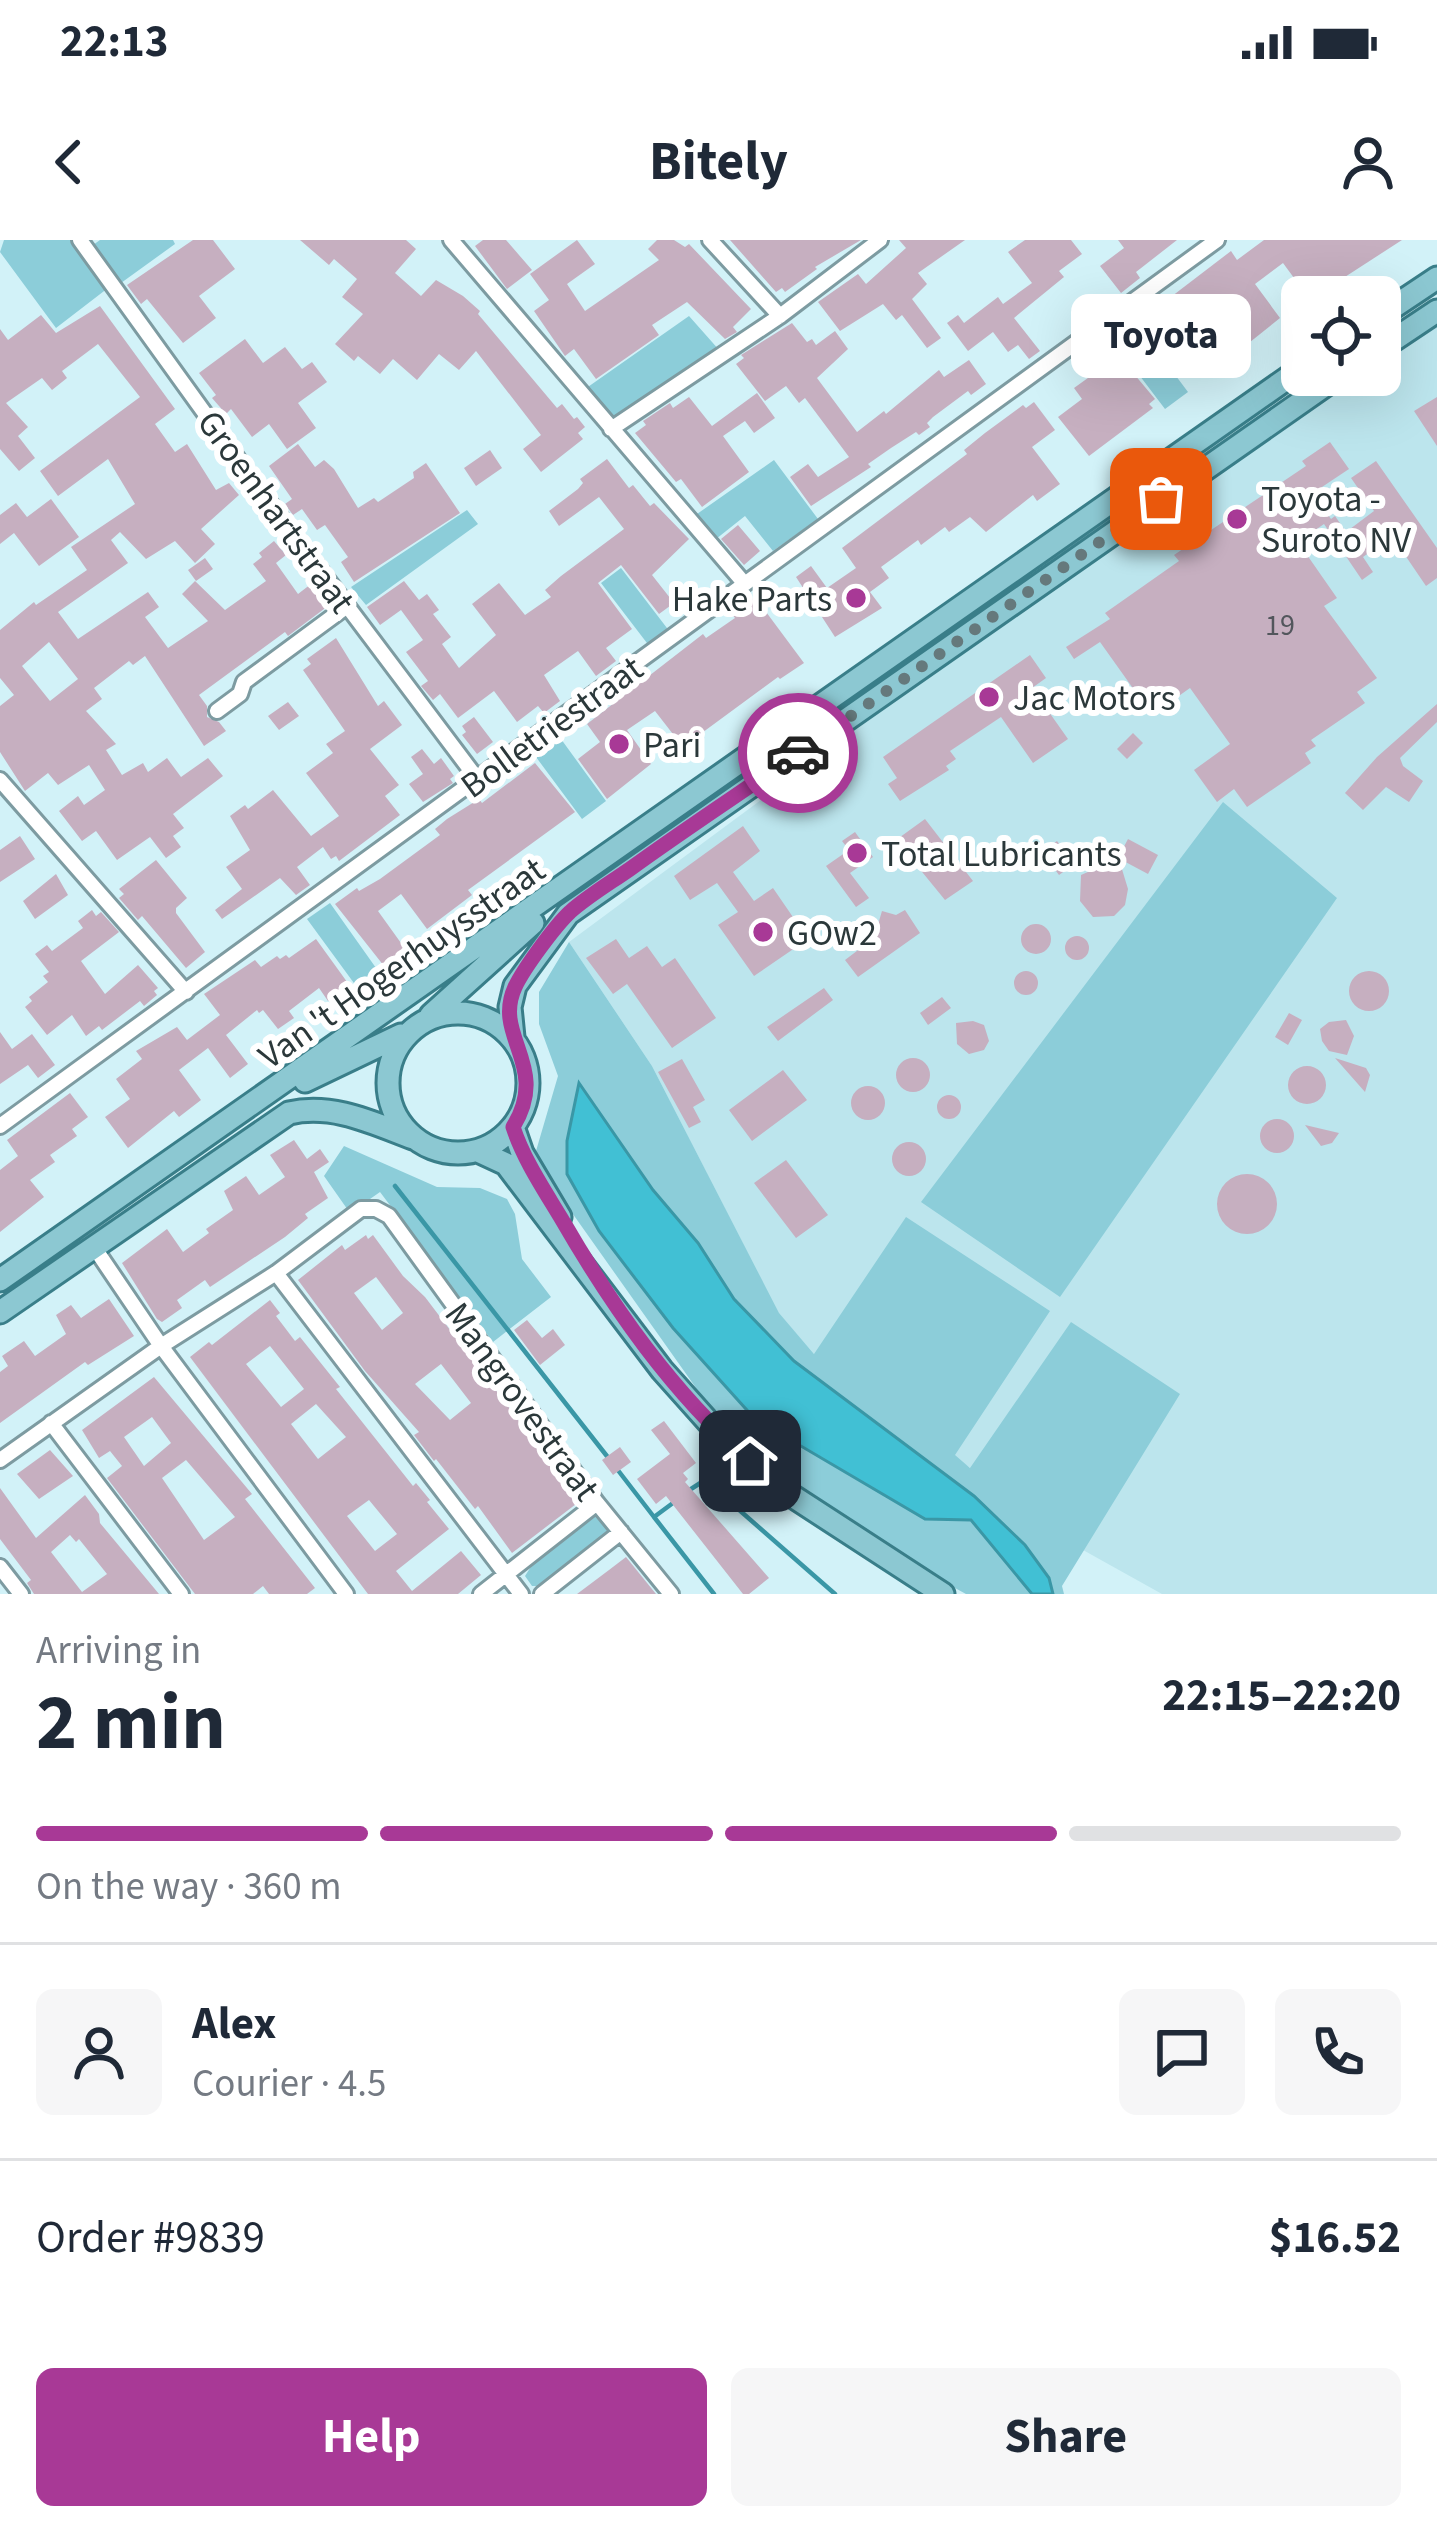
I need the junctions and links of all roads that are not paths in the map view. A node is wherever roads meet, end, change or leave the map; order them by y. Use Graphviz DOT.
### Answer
graph roads {
  1 [pos="80,240"];
  2 [pos="451,240"];
  3 [pos="710,240"];
  4 [pos="880,240"];
  5 [pos="1217,240"];
  6 [pos="1437,278"];
  7 [pos="1401,302"];
  8 [pos="1437,311"];
  9 [pos="780,316"];
  10 [pos="1401,335"];
  11 [pos="1281,383"];
  12 [pos="1310,396"];
  13 [pos="611,429"];
  14 [pos="744,583"];
  15 [pos="347,607"];
  16 [pos="217,711"];
  17 [pos="0,780"];
  18 [pos="478,781"];
  19 [pos="574,881"];
  20 [pos="186,992"];
  21 [pos="423,1020"];
  22 [pos="513,1037"];
  23 [pos="266,1097"];
  24 [pos="0,1126"];
  25 [pos="513,1127"];
  26 [pos="413,1138"];
  27 [pos="478,1150"];
  28 [pos="94,1247"];
  29 [pos="276,1273"];
  30 [pos="0,1280"];
  31 [pos="600,1285"];
  32 [pos="0,1312"];
  33 [pos="160,1346"];
  34 [pos="51,1423"];
  35 [pos="0,1460"];
  36 [pos="597,1503"];
  37 [pos="621,1532"];
  38 [pos="0,1567"];
  39 [pos="507,1574"];
  40 [pos="21,1594"];
  41 [pos="181,1594"];
  42 [pos="346,1594"];
  43 [pos="481,1594"];
  44 [pos="521,1594"];
  45 [pos="542,1594"];
  46 [pos="671,1594"];
  47 [pos="943,1594"];
  1 -- 15 [label="street, Groenhartstraat"];
  2 -- 13 [label="street"];
  3 -- 9 [label="street"];
  4 -- 9 [label="street"];
  5 -- 14 [label="street, Bolletriestraat"];
  6 -- 7 [label="main road"];
  8 -- 10 [label="main road"];
  9 -- 13 [label="street"];
  11 -- 19 [label="main road, Van 't Hogerhuysstraat"];
  12 -- 22 [label="main road, Van 't Hogerhuysstraat"];
  13 -- 14 [label="street"];
  14 -- 18 [label="street, Bolletriestraat"];
  15 -- 16 [label="street"];
  15 -- 18 [label="street, Groenhartstraat"];
  17 -- 20 [label="street"];
  18 -- 20 [label="street, Bolletriestraat"];
  19 -- 21 [label="main road, Van 't Hogerhuysstraat"];
  19 -- 23 [label="main road, Van 't Hogerhuysstraat"];
  20 -- 24 [label="street, Bolletriestraat"];
  21 -- 22 [label="main road"];
  21 -- 23 [label="main road, Van 't Hogerhuysstraat"];
  21 -- 26 [label="main road"];
  22 -- 25 [label="main road"];
  23 -- 30 [label="main road, Van 't Hogerhuysstraat"];
  25 -- 27 [label="main road"];
  25 -- 31 [label="main road"];
  26 -- 27 [label="main road"];
  26 -- 28 [label="main road, Van 't Hogerhuysstraat"];
  27 -- 31 [label="main road"];
  28 -- 32 [label="main road, Van 't Hogerhuysstraat"];
  28 -- 33 [label="street"];
  29 -- 33 [label="street"];
  29 -- 36 [label="street, Mangrovestraat"];
  29 -- 39 [label="street"];
  31 -- 47 [label="main road"];
  33 -- 34 [label="street"];
  33 -- 42 [label="street"];
  34 -- 35 [label="street"];
  34 -- 41 [label="street"];
  36 -- 37 [label="street, Mangrovestraat"];
  36 -- 39 [label="street"];
  37 -- 45 [label="street"];
  37 -- 46 [label="street, Mangrovestraat"];
  38 -- 40 [label="street"];
  39 -- 43 [label="street"];
  39 -- 44 [label="street"];
}
